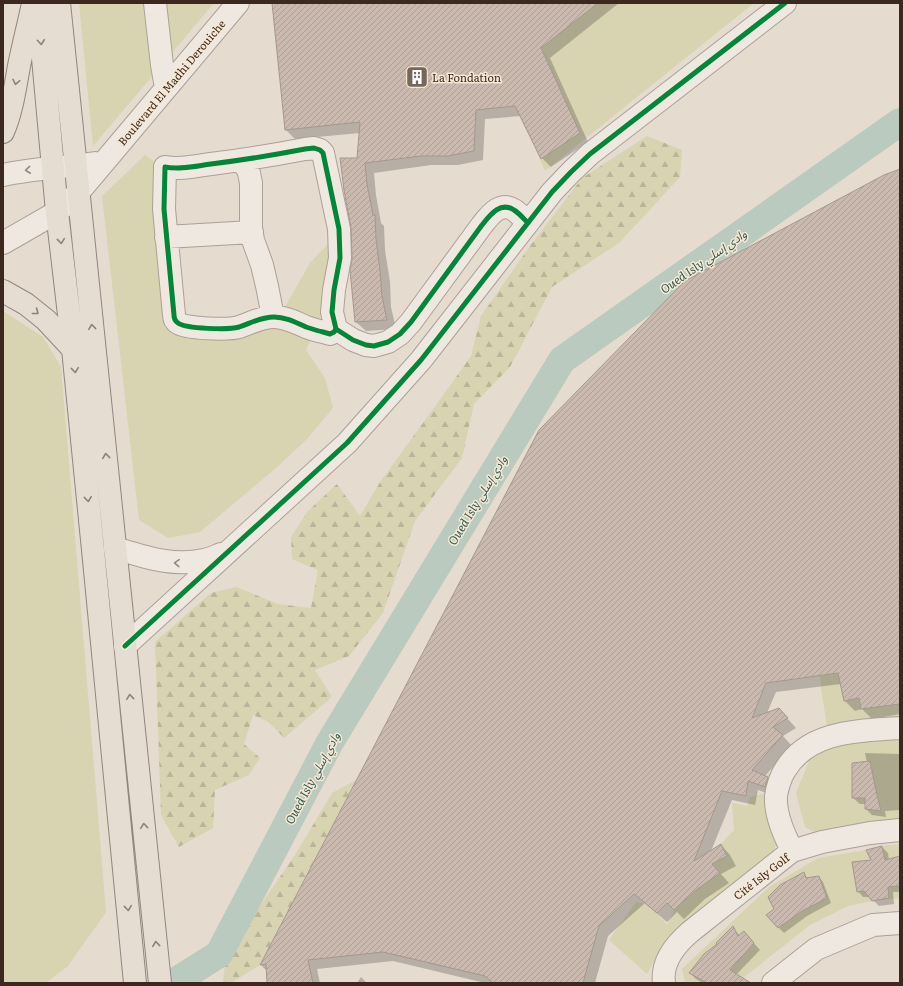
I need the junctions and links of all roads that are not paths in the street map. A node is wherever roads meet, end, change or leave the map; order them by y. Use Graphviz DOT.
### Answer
graph roads {
  1 [pos="33,3"];
  2 [pos="38,3"];
  3 [pos="59,3"];
  4 [pos="155,3"];
  5 [pos="238,3"];
  6 [pos="785,3"];
  7 [pos="166,88"];
  8 [pos="3,132"];
  9 [pos="240,160"];
  10 [pos="104,162"];
  11 [pos="75,166"];
  12 [pos="53,168"];
  13 [pos="3,175"];
  14 [pos="78,194"];
  15 [pos="57,212"];
  16 [pos="528,223"];
  17 [pos="252,232"];
  18 [pos="166,237"];
  19 [pos="3,243"];
  20 [pos="3,291"];
  21 [pos="273,317"];
  22 [pos="336,329"];
  23 [pos="73,349"];
  24 [pos="115,548"];
  25 [pos="228,551"];
  26 [pos="125,646"];
  27 [pos="900,728"];
  28 [pos="900,830"];
  29 [pos="792,851"];
  30 [pos="900,923"];
  31 [pos="135,983"];
  32 [pos="160,983"];
  33 [pos="664,983"];
  34 [pos="773,983"];
  1 -- 8 [label="main road, one-way"];
  2 -- 12 [label="main road, one-way"];
  3 -- 11 [label="main road"];
  4 -- 7 [label="street"];
  5 -- 7 [label="street, Boulevard El Madhi Derouiche"];
  6 -- 16 [label="street"];
  7 -- 10 [label="street, Boulevard El Madhi Derouiche"];
  9 -- 17 [label="street"];
  9 -- 18 [label="street"];
  9 -- 22 [label="street"];
  10 -- 11 [label="street"];
  10 -- 14 [label="street, Boulevard El Madhi Derouiche"];
  11 -- 12 [label="street"];
  11 -- 14 [label="main road"];
  12 -- 13 [label="street, one-way"];
  12 -- 15 [label="main road"];
  14 -- 15 [label="street, Boulevard El Madhi Derouiche"];
  24 -- 14 [label="main road, one-way"];
  15 -- 19 [label="street, Boulevard El Madhi Derouiche"];
  15 -- 23 [label="main road, one-way"];
  16 -- 22 [label="street"];
  16 -- 25 [label="street"];
  17 -- 18 [label="street"];
  17 -- 21 [label="street"];
  18 -- 21 [label="street"];
  20 -- 23 [label="main road, one-way"];
  21 -- 22 [label="street"];
  23 -- 31 [label="main road, one-way"];
  25 -- 24 [label="street, one-way"];
  24 -- 26 [label="main road"];
  25 -- 26 [label="street"];
  32 -- 26 [label="main road, one-way"];
  27 -- 29 [label="street"];
  28 -- 29 [label="street, Cité Isly Golf"];
  29 -- 33 [label="street, Cité Isly Golf"];
  30 -- 34 [label="street"];
}
